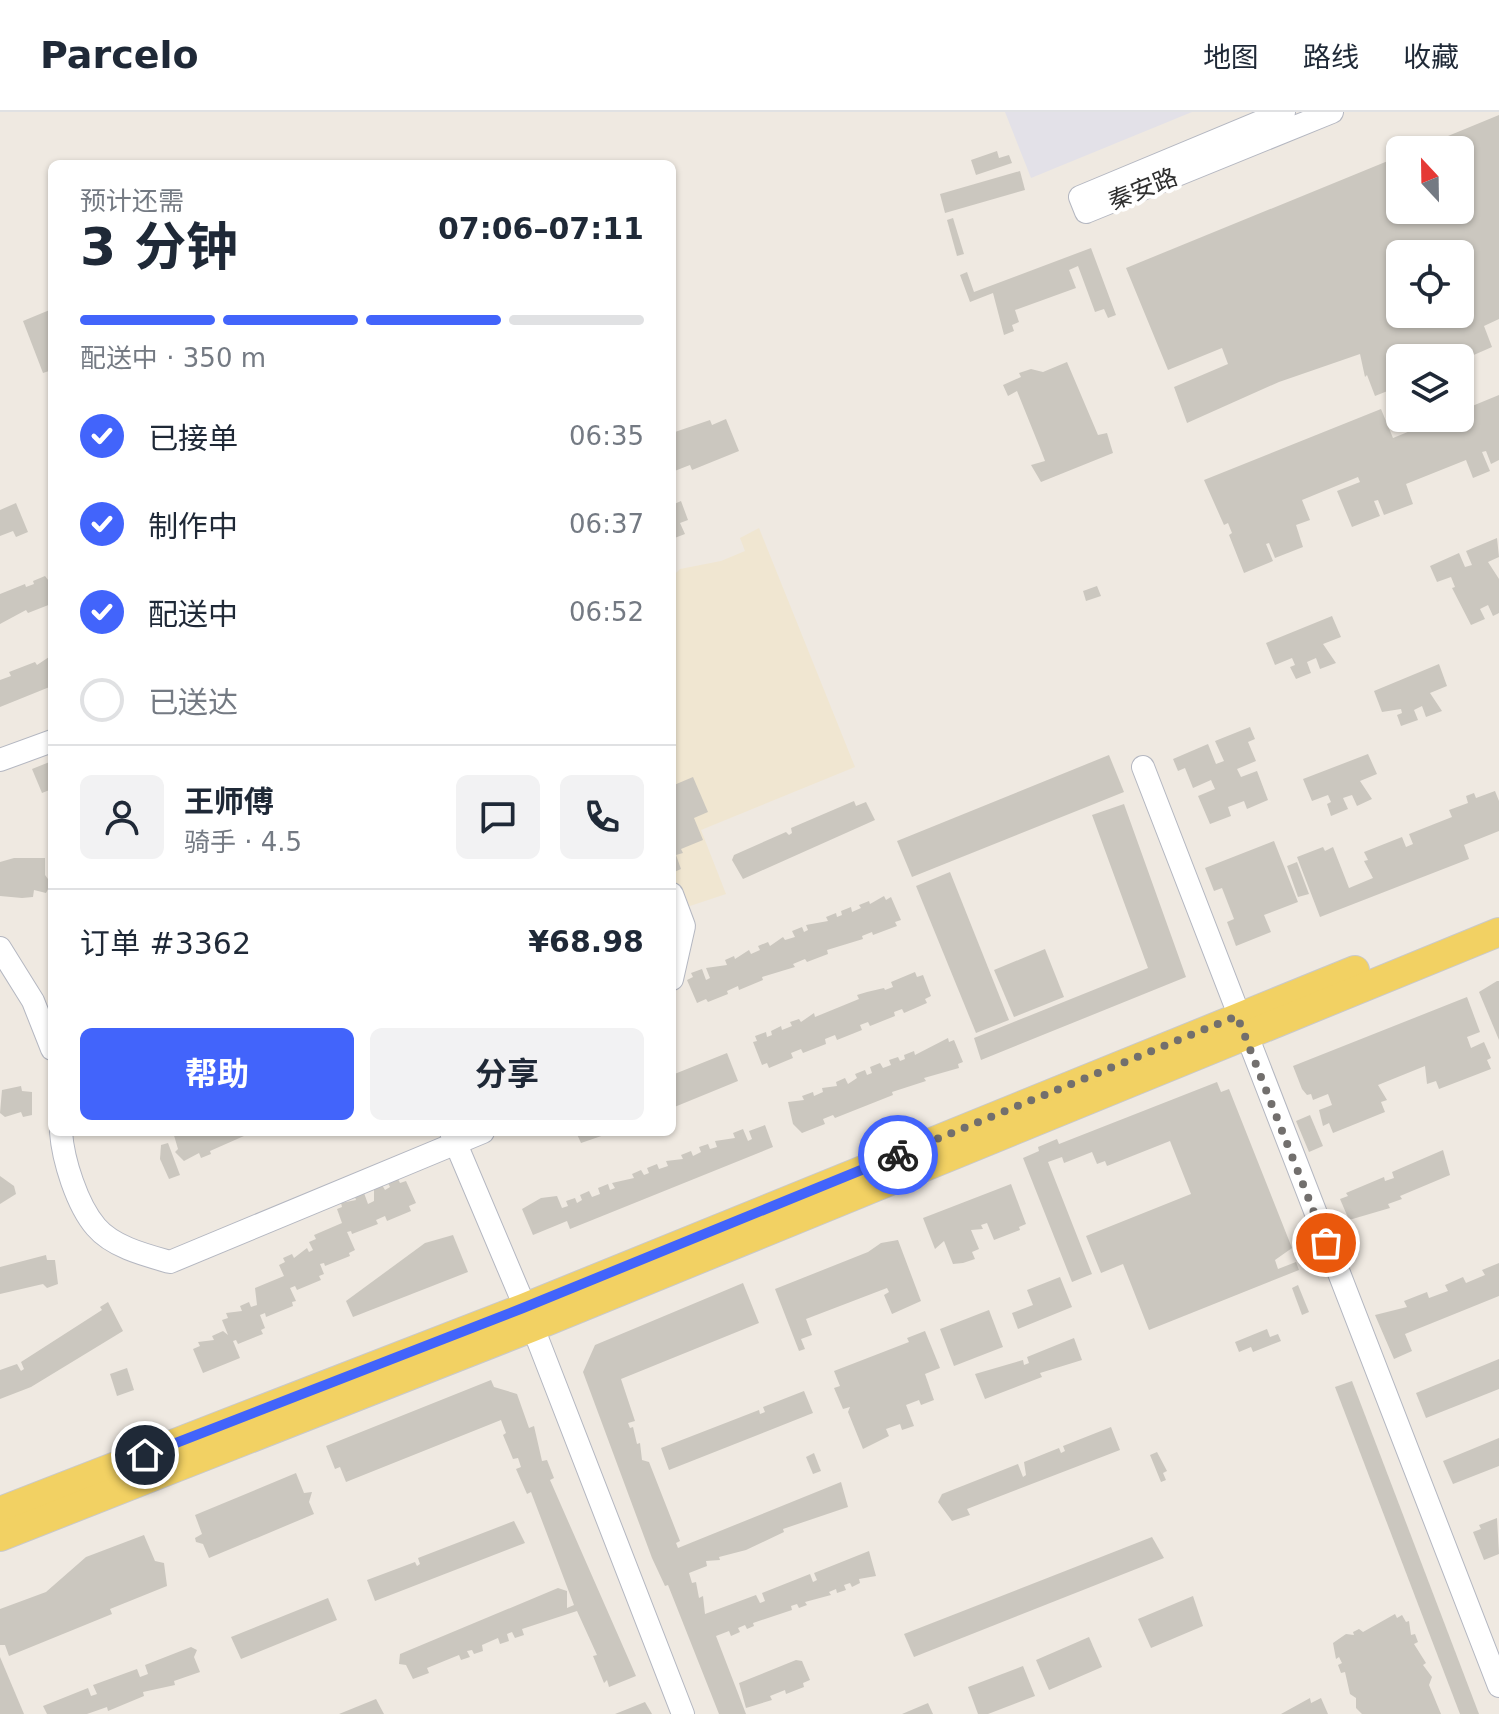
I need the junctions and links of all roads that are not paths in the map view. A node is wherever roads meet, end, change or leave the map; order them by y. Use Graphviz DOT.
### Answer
graph roads {
  1 [pos="1284,112"];
  2 [pos="1332,112"];
  3 [pos="48,742"];
  4 [pos="0,760"];
  5 [pos="1143,767"];
  6 [pos="676,905"];
  7 [pos="1499,913"];
  8 [pos="1499,932"];
  9 [pos="0,948"];
  10 [pos="676,961"];
  11 [pos="1241,1026"];
  12 [pos="48,1039"];
  13 [pos="62,1136"];
  14 [pos="453,1137"];
  15 [pos="528,1318"];
  16 [pos="0,1511"];
  17 [pos="0,1537"];
  18 [pos="1499,1686"];
  19 [pos="683,1714"];
  1 -- 2 [label="street, 秦安路"];
  3 -- 4 [label="street"];
  5 -- 11 [label="street"];
  6 -- 10 [label="street"];
  7 -- 11 [label="main road"];
  8 -- 11 [label="main road"];
  9 -- 12 [label="street"];
  11 -- 15 [label="main road"];
  11 -- 18 [label="street"];
  13 -- 14 [label="street"];
  14 -- 15 [label="street"];
  15 -- 16 [label="main road"];
  15 -- 17 [label="main road"];
  15 -- 19 [label="street"];
}
